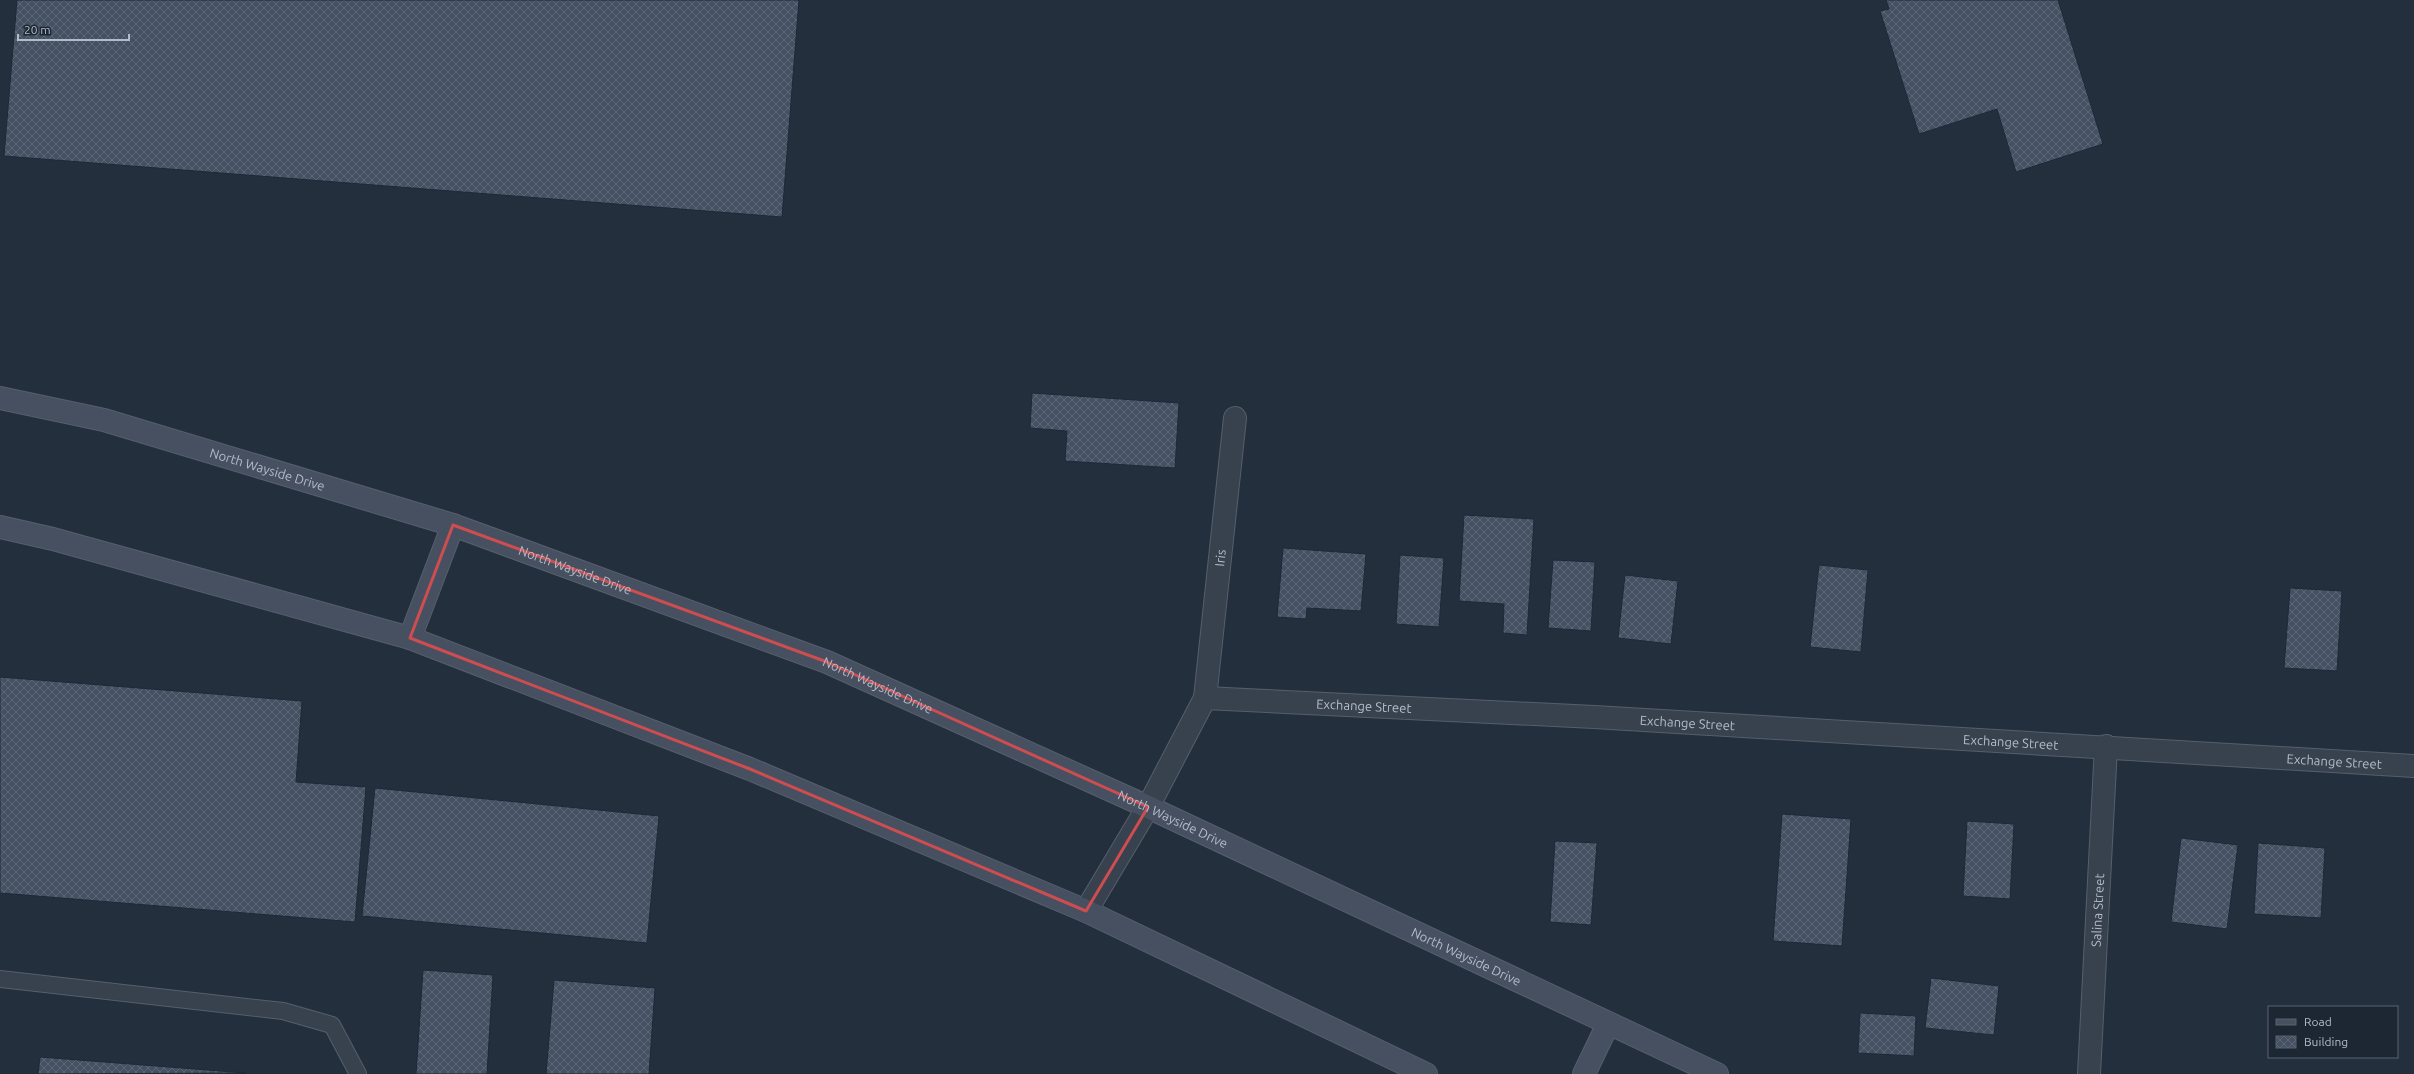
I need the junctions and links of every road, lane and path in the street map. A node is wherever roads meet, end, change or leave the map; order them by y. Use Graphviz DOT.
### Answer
graph roads {
  1 [pos="0,398"];
  2 [pos="1235,418"];
  3 [pos="454,525"];
  4 [pos="0,527"];
  5 [pos="410,638"];
  6 [pos="1205,698"];
  7 [pos="2106,746"];
  8 [pos="2414,766"];
  9 [pos="1148,807"];
  10 [pos="1086,911"];
  11 [pos="0,979"];
  12 [pos="1608,1024"];
  13 [pos="358,1074"];
  14 [pos="1426,1074"];
  15 [pos="1584,1074"];
  16 [pos="1717,1074"];
  17 [pos="2089,1074"];
  1 -- 3 [label="main road, North Wayside Drive"];
  2 -- 6 [label="street, Iris"];
  3 -- 5 [label="main road"];
  3 -- 9 [label="main road, North Wayside Drive"];
  4 -- 5 [label="main road"];
  5 -- 10 [label="main road"];
  6 -- 7 [label="street, Exchange Street"];
  6 -- 9 [label="street"];
  7 -- 8 [label="street, Exchange Street"];
  7 -- 17 [label="street, Salina Street"];
  9 -- 10 [label="street"];
  9 -- 12 [label="main road, North Wayside Drive"];
  10 -- 14 [label="main road"];
  11 -- 13 [label="lane"];
  12 -- 15 [label="main road"];
  12 -- 16 [label="main road, North Wayside Drive"];
}
